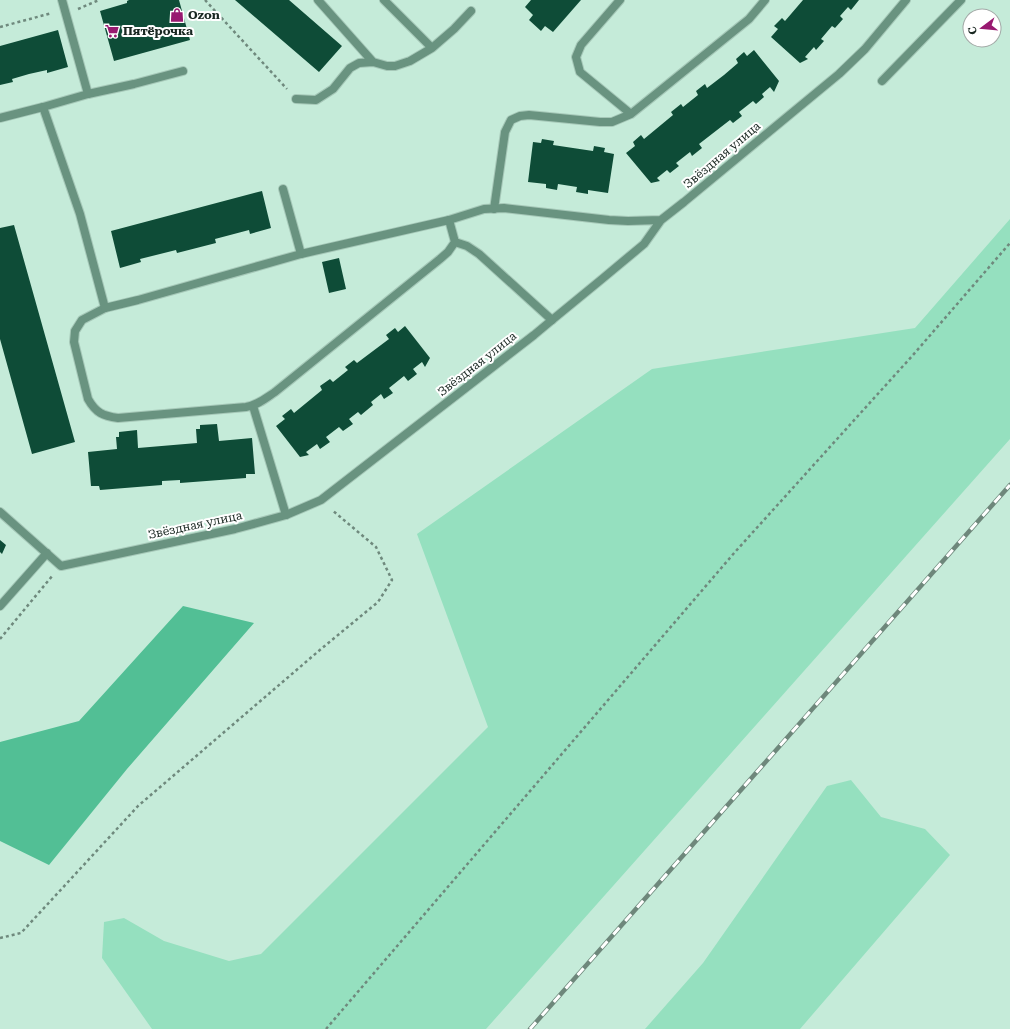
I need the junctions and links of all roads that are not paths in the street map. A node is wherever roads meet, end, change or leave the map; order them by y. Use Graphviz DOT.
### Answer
graph roads {
  1 [pos="62,0"];
  2 [pos="318,0"];
  3 [pos="384,0"];
  4 [pos="620,0"];
  5 [pos="765,0"];
  6 [pos="906,0"];
  7 [pos="961,0"];
  8 [pos="471,11"];
  9 [pos="432,48"];
  10 [pos="373,62"];
  11 [pos="183,70"];
  12 [pos="882,81"];
  13 [pos="88,94"];
  14 [pos="296,99"];
  15 [pos="43,107"];
  16 [pos="631,114"];
  17 [pos="0,118"];
  18 [pos="283,189"];
  19 [pos="494,209"];
  20 [pos="449,220"];
  21 [pos="661,220"];
  22 [pos="455,242"];
  23 [pos="301,254"];
  24 [pos="104,308"];
  25 [pos="552,320"];
  26 [pos="253,406"];
  27 [pos="0,512"];
  28 [pos="286,515"];
  29 [pos="47,553"];
  30 [pos="0,606"];
  1 -- 13 [label="street"];
  2 -- 10 [label="street"];
  3 -- 9 [label="street"];
  4 -- 16 [label="street"];
  5 -- 16 [label="street"];
  6 -- 21 [label="street, Звёздная улица"];
  7 -- 12 [label="street"];
  8 -- 9 [label="street"];
  9 -- 10 [label="street"];
  10 -- 14 [label="street"];
  11 -- 13 [label="street"];
  13 -- 15 [label="street"];
  15 -- 17 [label="street"];
  15 -- 24 [label="street"];
  16 -- 19 [label="street"];
  18 -- 23 [label="street"];
  19 -- 20 [label="street"];
  19 -- 21 [label="street"];
  20 -- 22 [label="street"];
  20 -- 23 [label="street"];
  21 -- 25 [label="street, Звёздная улица"];
  22 -- 25 [label="street"];
  22 -- 26 [label="street"];
  23 -- 24 [label="street"];
  24 -- 26 [label="street"];
  25 -- 28 [label="street, Звёздная улица"];
  26 -- 28 [label="street"];
  27 -- 29 [label="street"];
  28 -- 29 [label="street, Звёздная улица"];
  29 -- 30 [label="street"];
}
